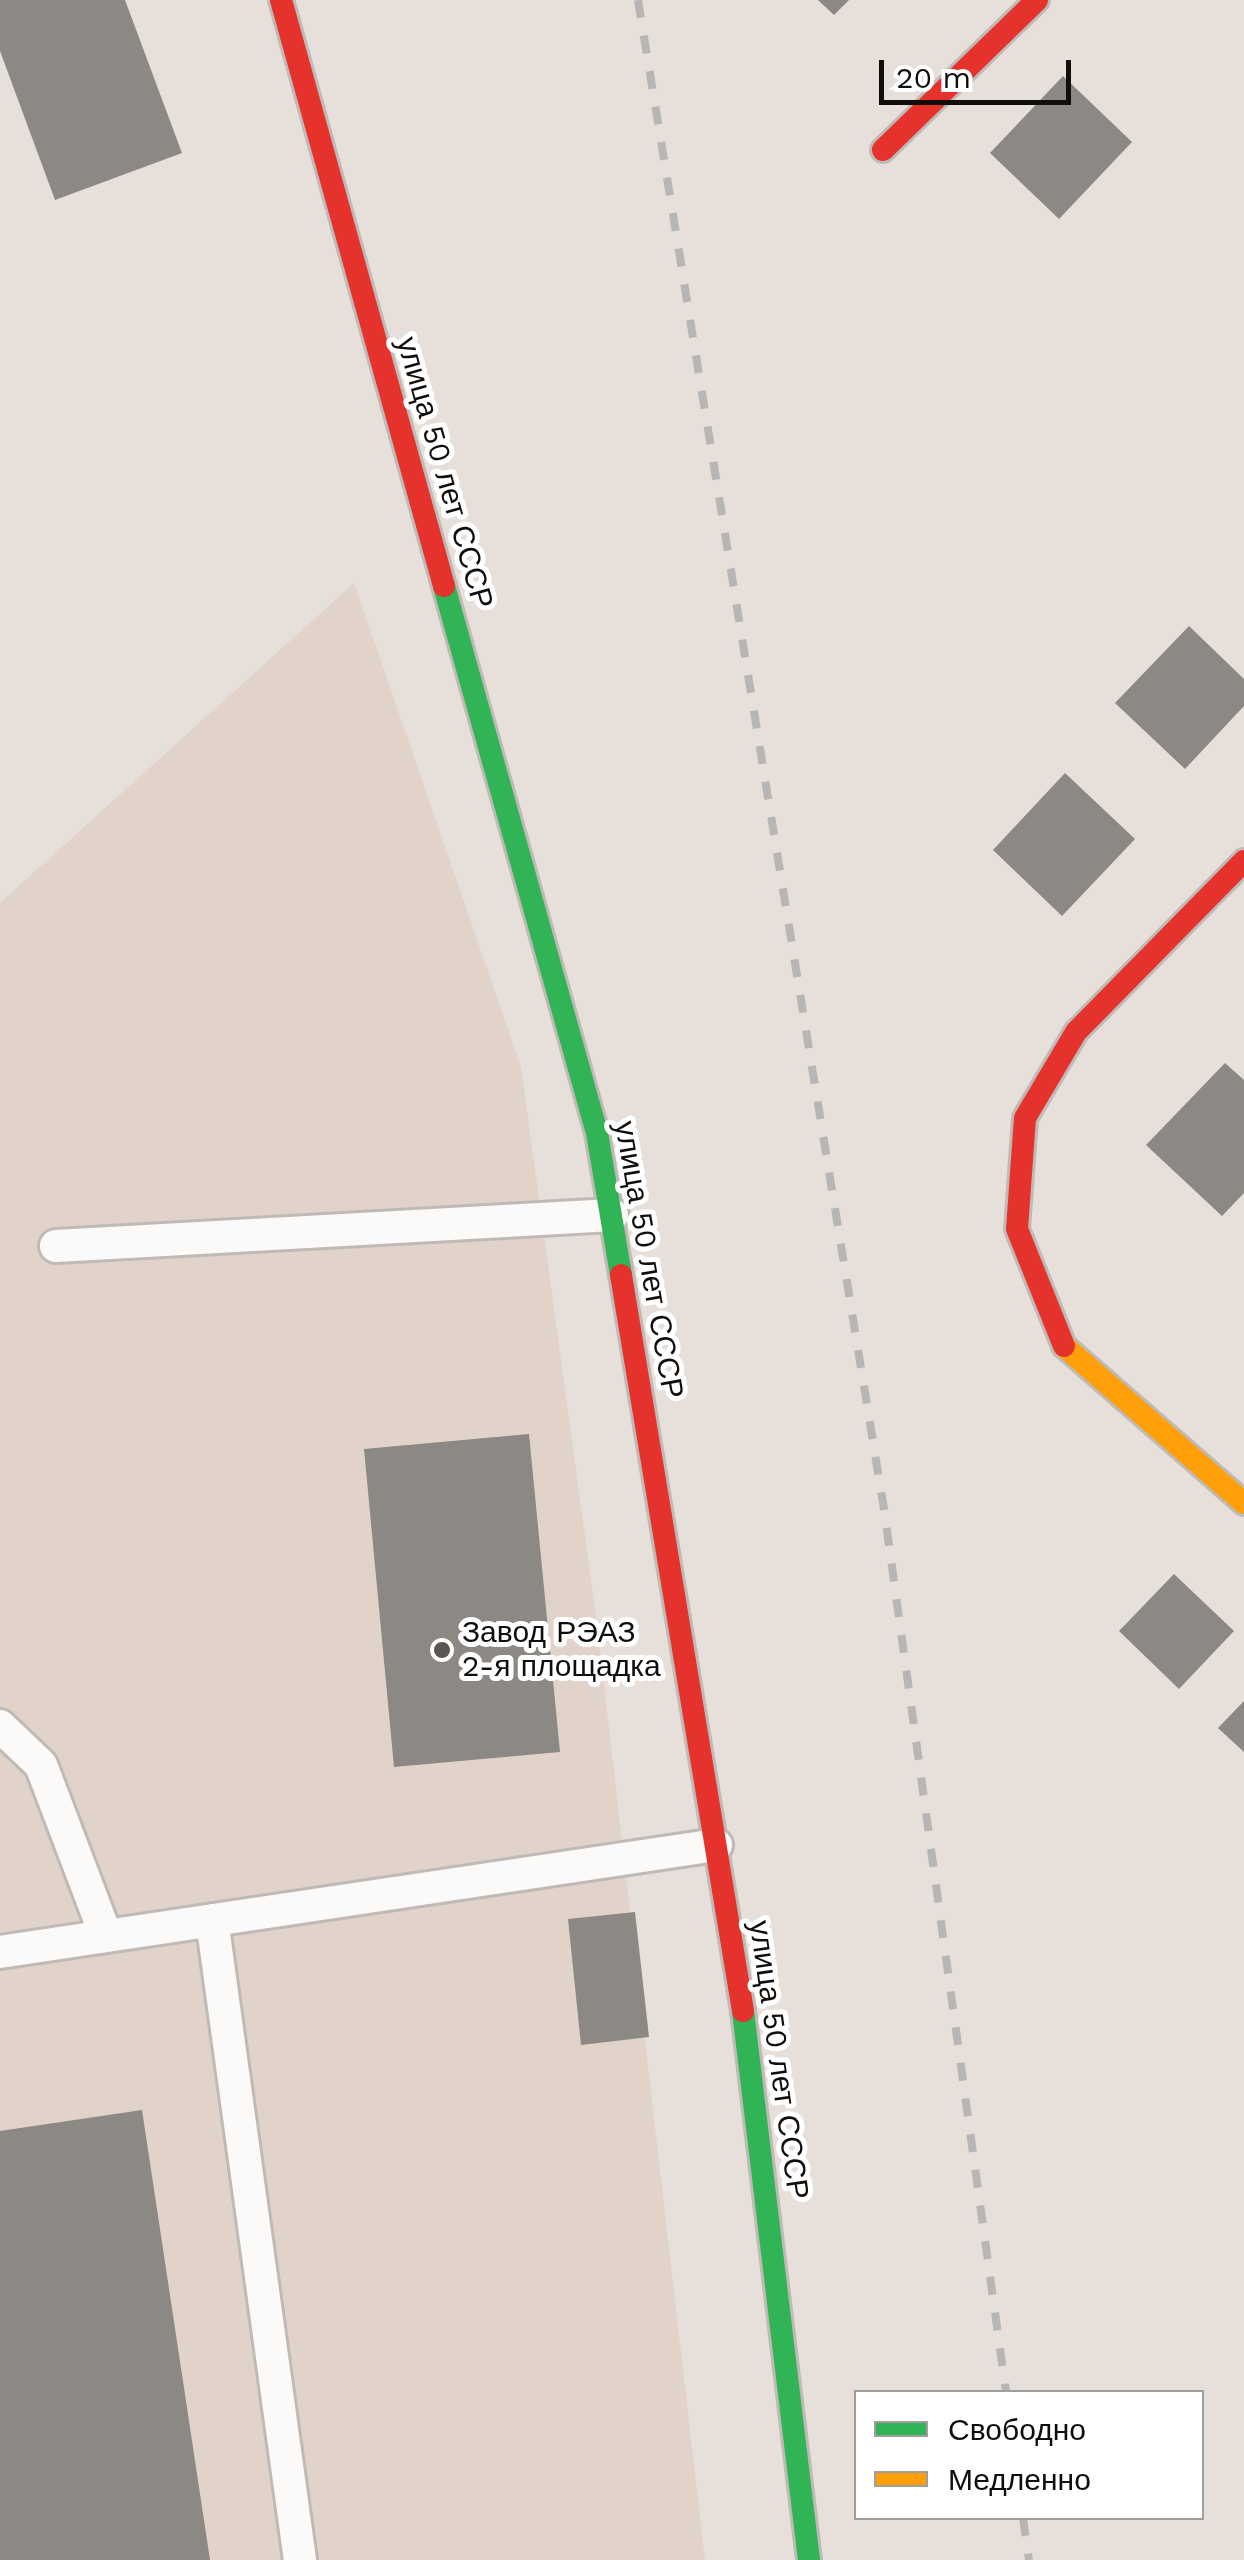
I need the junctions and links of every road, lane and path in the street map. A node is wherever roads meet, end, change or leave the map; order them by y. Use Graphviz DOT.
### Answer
graph roads {
  1 [pos="281,0"];
  2 [pos="1036,0"];
  3 [pos="883,150"];
  4 [pos="1244,861"];
  5 [pos="612,1215"];
  6 [pos="56,1246"];
  7 [pos="1244,1503"];
  8 [pos="0,1726"];
  9 [pos="716,1845"];
  10 [pos="212,1920"];
  11 [pos="106,1936"];
  12 [pos="0,1952"];
  13 [pos="300,2560"];
  14 [pos="808,2560"];
  1 -- 5 [label="street, улица 50 лет СССР"];
  2 -- 3 [label="street"];
  4 -- 7 [label="street"];
  5 -- 6 [label="lane"];
  5 -- 9 [label="street, улица 50 лет СССР"];
  8 -- 11 [label="lane"];
  9 -- 10 [label="lane"];
  9 -- 14 [label="street, улица 50 лет СССР"];
  10 -- 11 [label="lane"];
  10 -- 13 [label="lane"];
  11 -- 12 [label="lane"];
}
